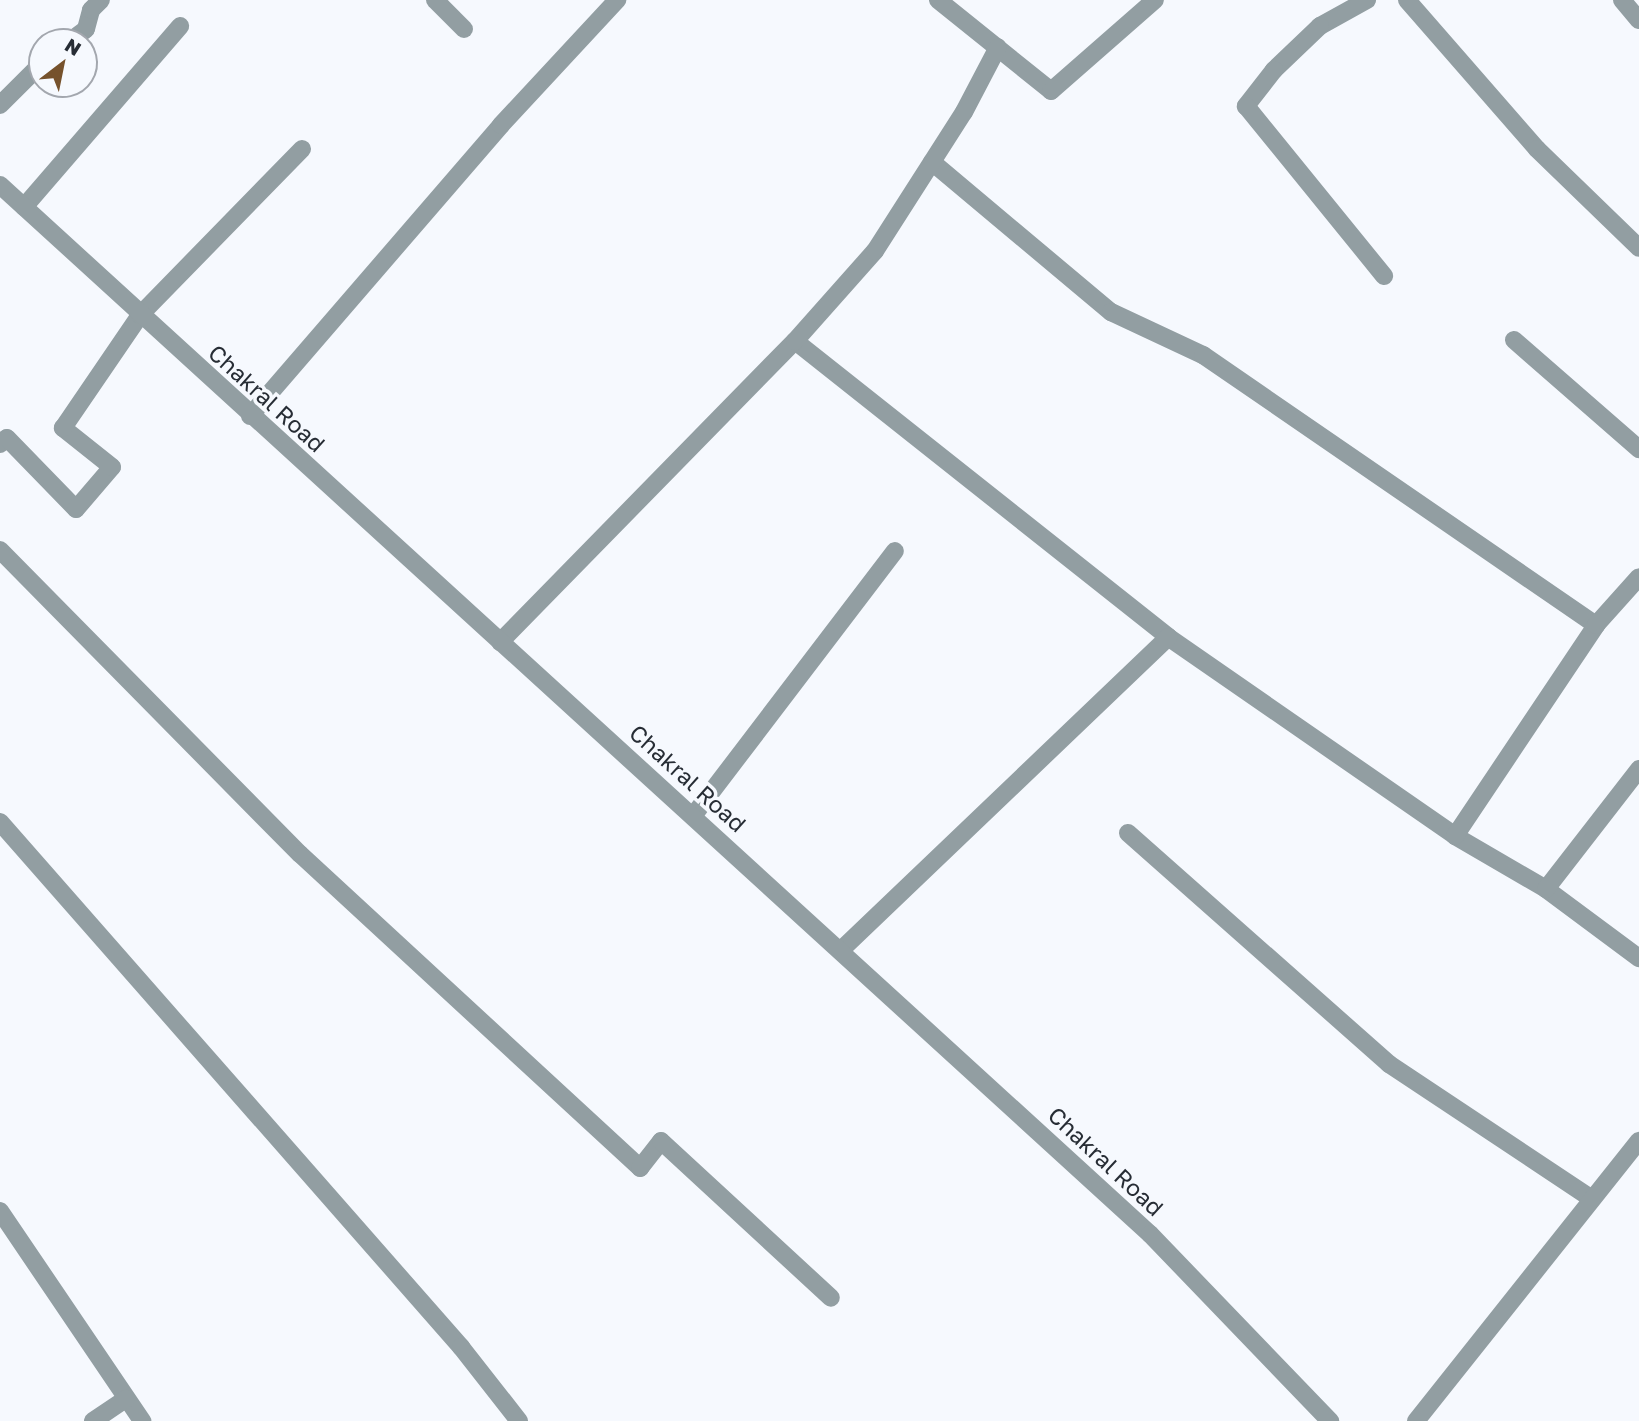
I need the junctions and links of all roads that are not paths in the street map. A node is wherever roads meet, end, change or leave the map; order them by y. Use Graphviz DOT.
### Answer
graph roads {
  1 [pos="101,0"];
  2 [pos="435,0"];
  3 [pos="617,0"];
  4 [pos="938,0"];
  5 [pos="1155,0"];
  6 [pos="1367,0"];
  7 [pos="1407,0"];
  8 [pos="1622,0"];
  9 [pos="1639,20"];
  10 [pos="180,26"];
  11 [pos="86,28"];
  12 [pos="464,29"];
  13 [pos="998,47"];
  14 [pos="28,77"];
  15 [pos="0,105"];
  16 [pos="302,149"];
  17 [pos="932,162"];
  18 [pos="0,185"];
  19 [pos="24,207"];
  20 [pos="1639,248"];
  21 [pos="1384,276"];
  22 [pos="140,315"];
  23 [pos="1514,340"];
  24 [pos="795,341"];
  25 [pos="250,416"];
  26 [pos="0,444"];
  27 [pos="1639,449"];
  28 [pos="0,550"];
  29 [pos="895,551"];
  30 [pos="1639,578"];
  31 [pos="1596,625"];
  32 [pos="1168,637"];
  33 [pos="500,642"];
  34 [pos="1639,769"];
  35 [pos="693,816"];
  36 [pos="0,822"];
  37 [pos="1128,833"];
  38 [pos="1455,836"];
  39 [pos="1546,889"];
  40 [pos="841,950"];
  41 [pos="1639,958"];
  42 [pos="1639,1141"];
  43 [pos="1591,1198"];
  44 [pos="0,1211"];
  45 [pos="831,1298"];
  46 [pos="126,1399"];
  47 [pos="93,1421"];
  48 [pos="142,1421"];
  49 [pos="519,1421"];
  50 [pos="1330,1421"];
  51 [pos="1416,1421"];
  1 -- 11 [label="street"];
  2 -- 12 [label="street"];
  3 -- 25 [label="street"];
  4 -- 13 [label="street"];
  5 -- 13 [label="street"];
  6 -- 21 [label="street"];
  7 -- 20 [label="street"];
  8 -- 9 [label="street"];
  10 -- 19 [label="street"];
  13 -- 17 [label="street"];
  14 -- 15 [label="street"];
  16 -- 22 [label="street"];
  17 -- 24 [label="street"];
  17 -- 31 [label="street"];
  18 -- 19 [label="street, Chakral Road"];
  19 -- 22 [label="street, Chakral Road"];
  22 -- 25 [label="street, Chakral Road"];
  22 -- 26 [label="street"];
  23 -- 27 [label="street"];
  24 -- 32 [label="street"];
  24 -- 33 [label="street"];
  25 -- 33 [label="street, Chakral Road"];
  28 -- 45 [label="street"];
  29 -- 35 [label="street"];
  30 -- 31 [label="street"];
  31 -- 38 [label="street"];
  32 -- 38 [label="street"];
  32 -- 40 [label="street"];
  33 -- 35 [label="street, Chakral Road"];
  34 -- 39 [label="street"];
  35 -- 40 [label="street, Chakral Road"];
  36 -- 49 [label="street"];
  37 -- 43 [label="street"];
  38 -- 39 [label="street"];
  39 -- 41 [label="street"];
  40 -- 50 [label="street, Chakral Road"];
  42 -- 43 [label="street"];
  43 -- 51 [label="street"];
  44 -- 46 [label="street"];
  46 -- 47 [label="street"];
  46 -- 48 [label="street"];
}
